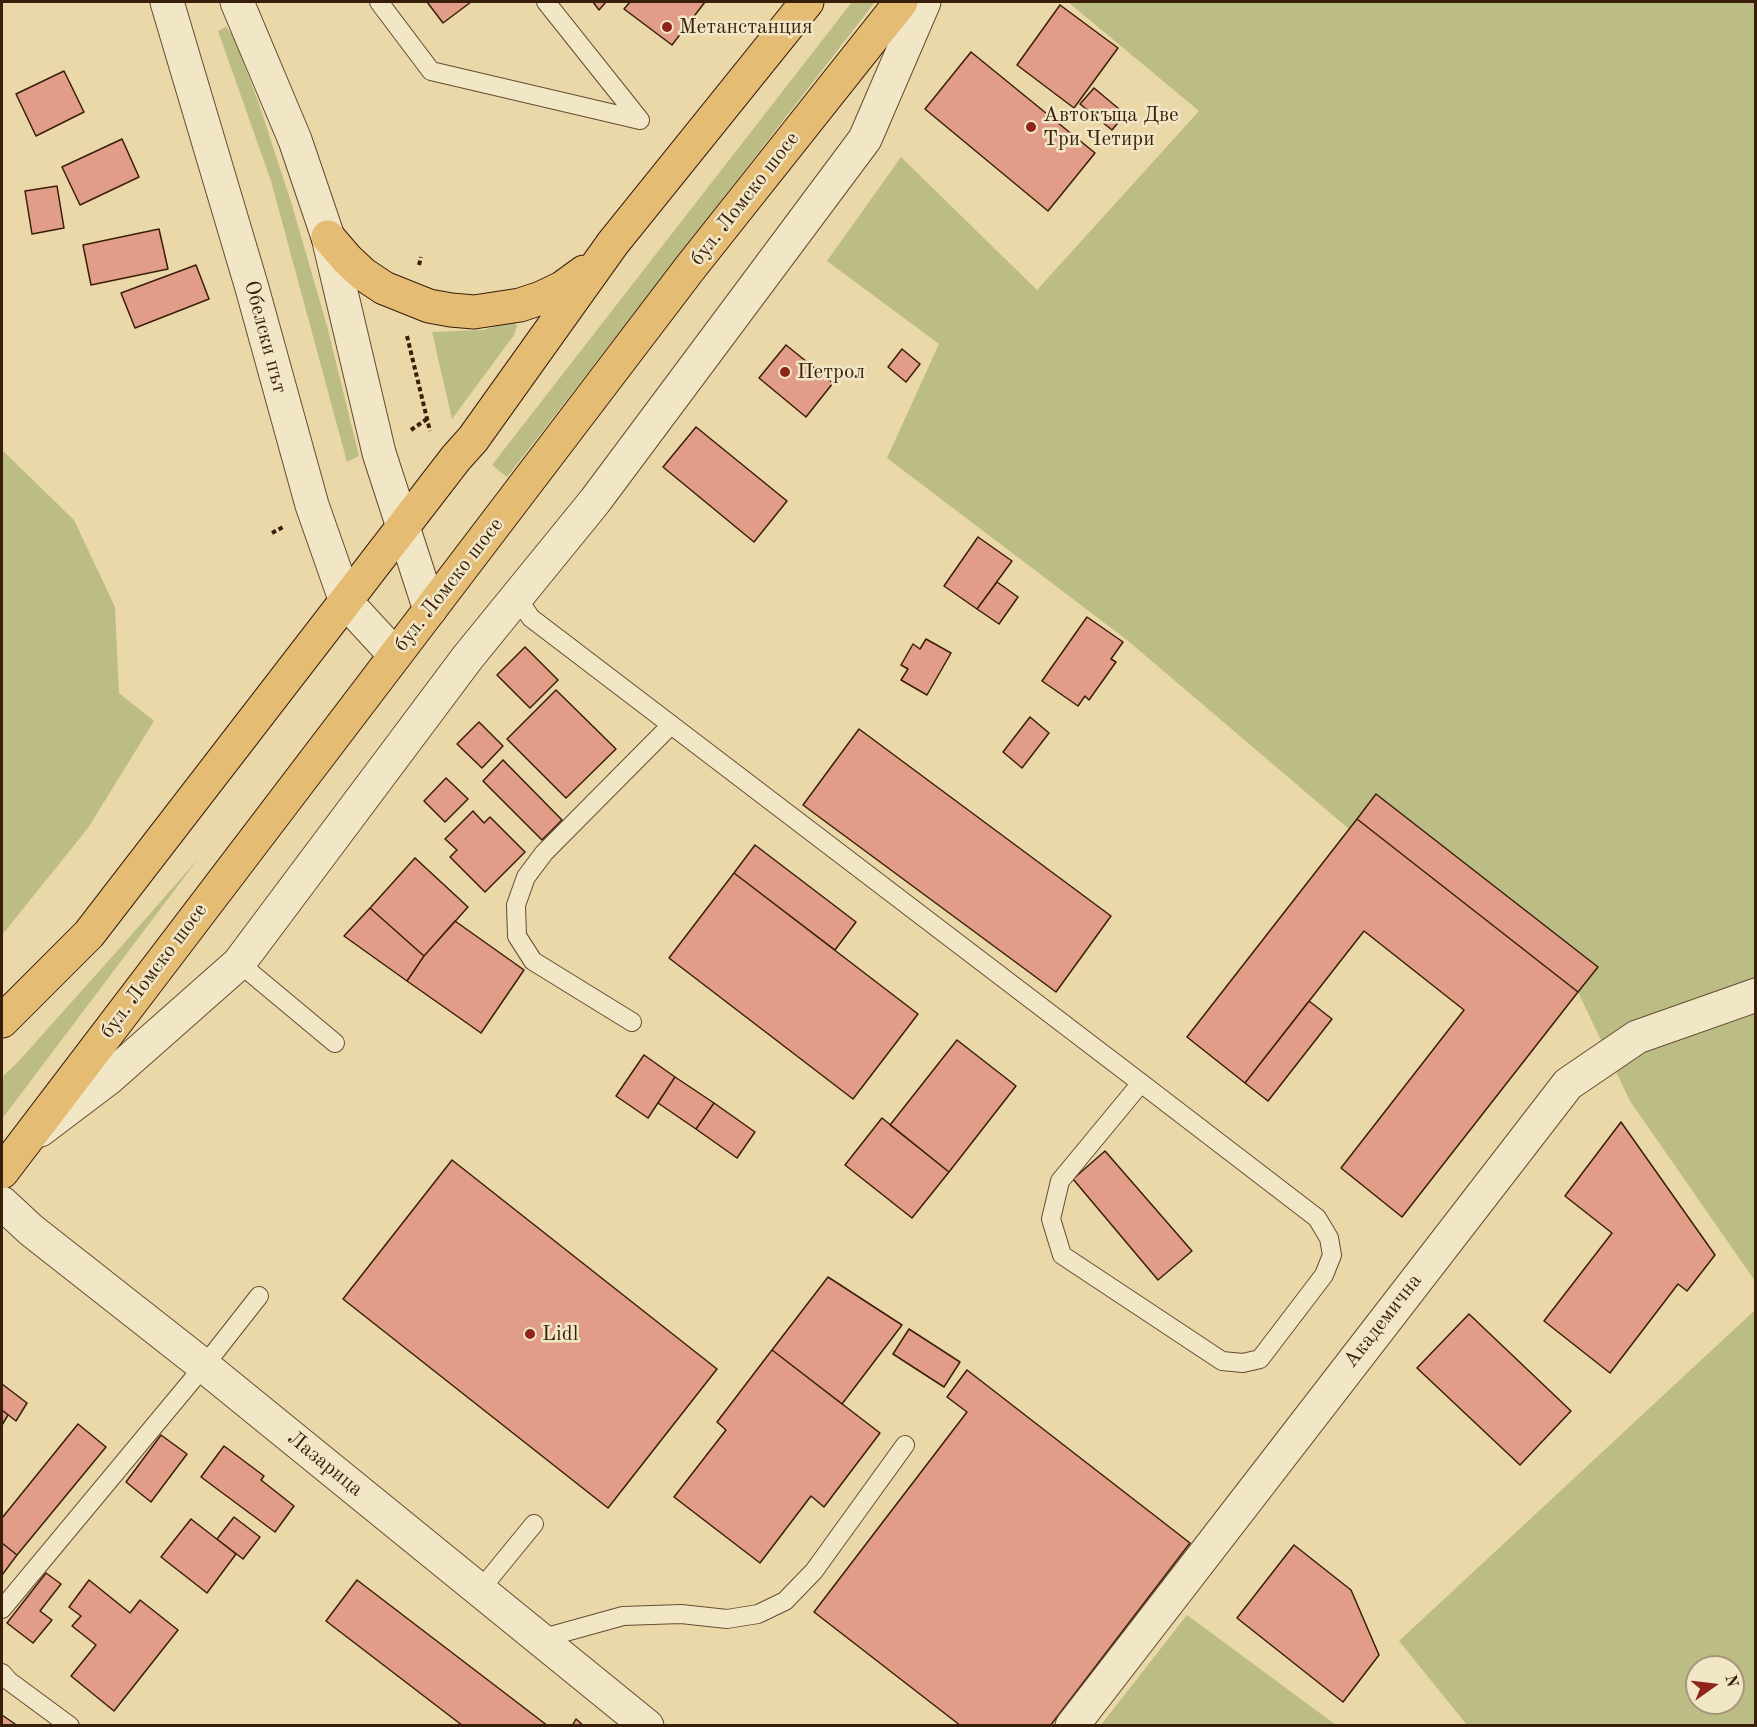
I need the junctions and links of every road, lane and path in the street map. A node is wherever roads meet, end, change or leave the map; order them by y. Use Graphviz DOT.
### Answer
graph roads {
  1 [pos="167,2"];
  2 [pos="237,2"];
  3 [pos="379,2"];
  4 [pos="546,2"];
  5 [pos="807,2"];
  6 [pos="901,2"];
  7 [pos="924,2"];
  8 [pos="328,237"];
  9 [pos="613,243"];
  10 [pos="405,328"];
  11 [pos="427,419"];
  12 [pos="405,433"];
  13 [pos="432,438"];
  14 [pos="402,528"];
  15 [pos="517,598"];
  16 [pos="346,602"];
  17 [pos="430,610"];
  18 [pos="395,655"];
  19 [pos="671,725"];
  20 [pos="239,963"];
  21 [pos="1755,995"];
  22 [pos="2,1021"];
  23 [pos="633,1022"];
  24 [pos="335,1043"];
  25 [pos="1141,1083"];
  26 [pos="26,1140"];
  27 [pos="2,1172"];
  28 [pos="2,1203"];
  29 [pos="259,1296"];
  30 [pos="204,1366"];
  31 [pos="905,1445"];
  32 [pos="534,1524"];
  33 [pos="480,1590"];
  34 [pos="2,1609"];
  35 [pos="540,1639"];
  36 [pos="2,1673"];
  37 [pos="70,1725"];
  38 [pos="647,1725"];
  39 [pos="1072,1725"];
  1 -- 16 [label="street, Обелски път"];
  2 -- 8 [label="street"];
  3 -- 4 [label="lane"];
  5 -- 9 [label="main road"];
  6 -- 17 [label="main road, бул. Ломско шосе"];
  7 -- 15 [label="street"];
  8 -- 9 [label="main road"];
  8 -- 14 [label="street"];
  9 -- 14 [label="main road"];
  10 -- 11 [label="path"];
  11 -- 12 [label="path"];
  11 -- 13 [label="path"];
  14 -- 16 [label="main road"];
  14 -- 17 [label="street"];
  15 -- 19 [label="lane"];
  15 -- 20 [label="street"];
  16 -- 18 [label="street, Обелски път"];
  16 -- 22 [label="main road"];
  17 -- 18 [label="main road, бул. Ломско шосе"];
  18 -- 26 [label="main road, бул. Ломско шосе"];
  19 -- 23 [label="lane"];
  19 -- 25 [label="lane"];
  20 -- 24 [label="lane"];
  20 -- 26 [label="street"];
  21 -- 39 [label="street, Академична"];
  25 -- 25 [label="lane"];
  26 -- 27 [label="main road, бул. Ломско шосе"];
  28 -- 30 [label="street, Лазарица"];
  29 -- 30 [label="lane"];
  30 -- 33 [label="street, Лазарица"];
  30 -- 34 [label="lane"];
  31 -- 35 [label="lane"];
  32 -- 33 [label="lane"];
  33 -- 35 [label="street, Лазарица"];
  35 -- 38 [label="street, Лазарица"];
  36 -- 37 [label="lane"];
}
